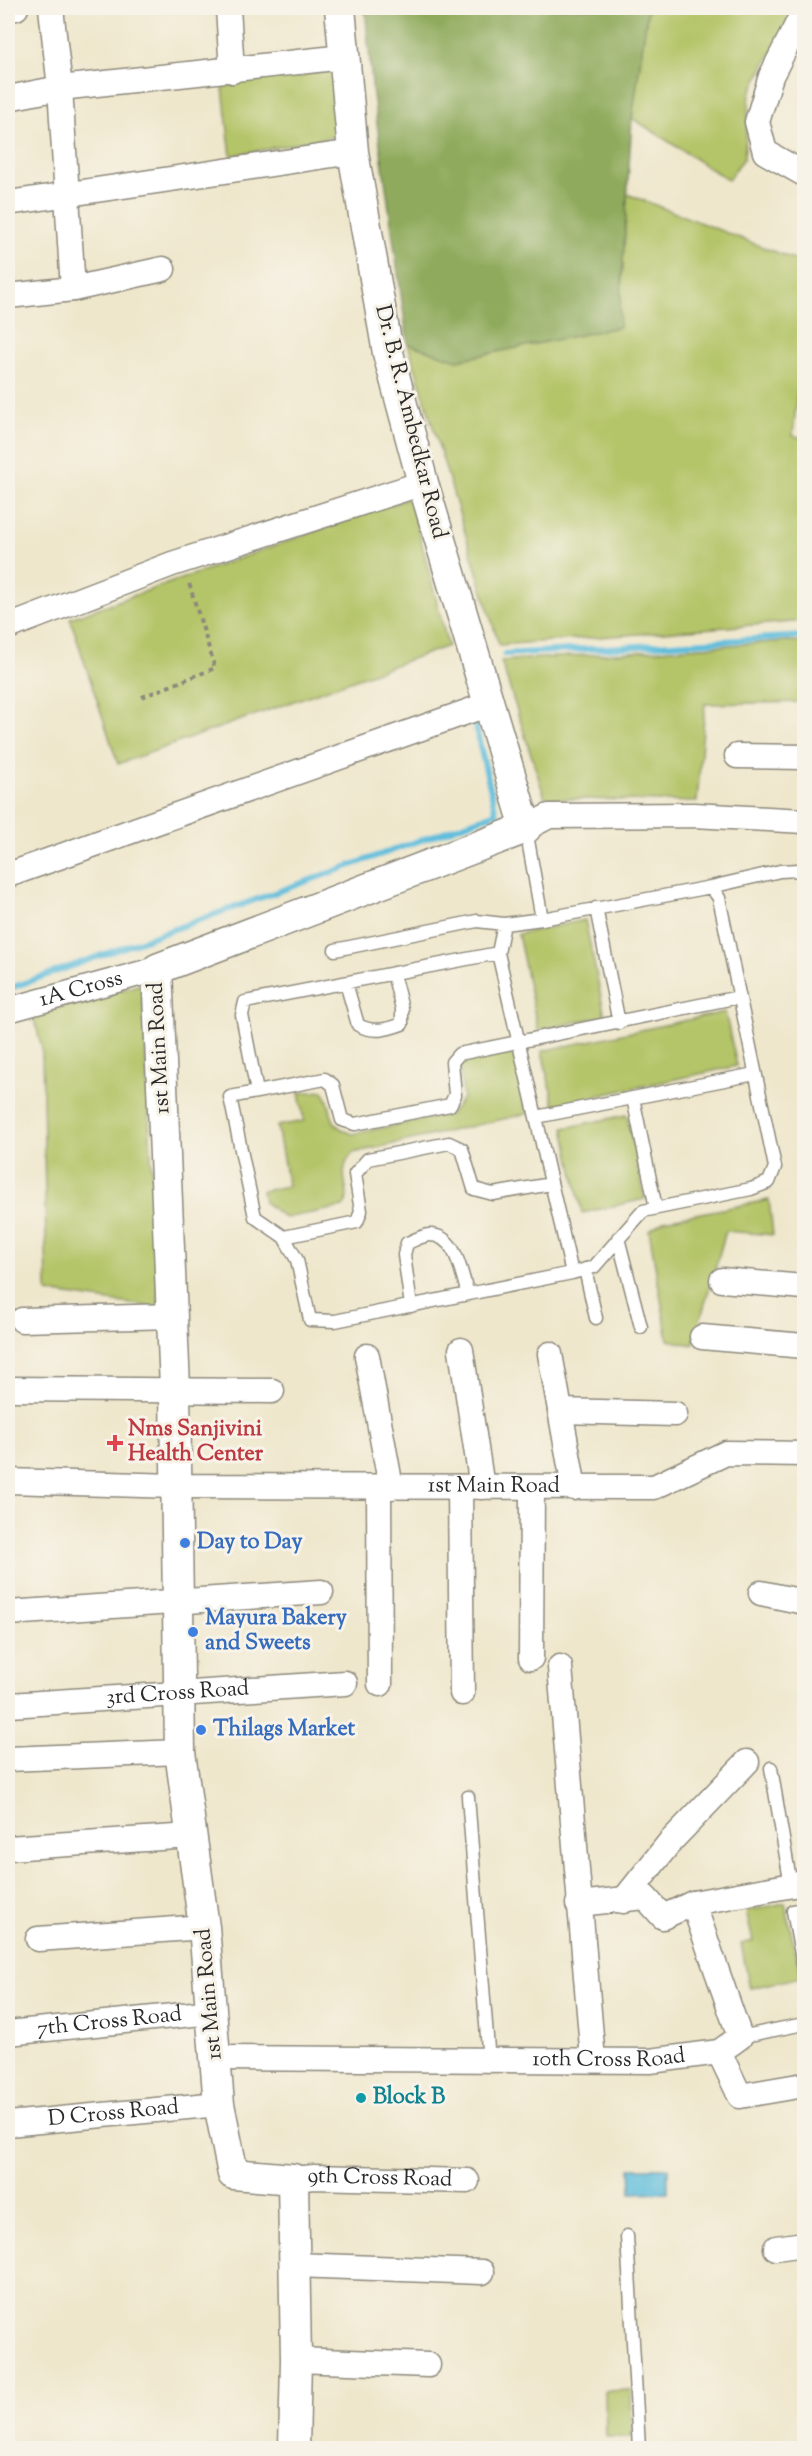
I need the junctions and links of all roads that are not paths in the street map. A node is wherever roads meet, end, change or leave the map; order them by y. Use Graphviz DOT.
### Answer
graph roads {
  1 [pos="16,8"];
  2 [pos="51,8"];
  3 [pos="228,8"];
  4 [pos="340,8"];
  5 [pos="8,9"];
  6 [pos="804,11"];
  7 [pos="797,43"];
  8 [pos="344,57"];
  9 [pos="232,71"];
  10 [pos="60,88"];
  11 [pos="8,98"];
  12 [pos="353,152"];
  13 [pos="804,174"];
  14 [pos="65,193"];
  15 [pos="8,203"];
  16 [pos="163,268"];
  17 [pos="72,289"];
  18 [pos="8,296"];
  19 [pos="423,483"];
  20 [pos="8,627"];
  21 [pos="489,704"];
  22 [pos="737,756"];
  23 [pos="804,758"];
  24 [pos="804,821"];
  25 [pos="526,828"];
  26 [pos="804,874"];
  27 [pos="8,875"];
  28 [pos="711,886"];
  29 [pos="596,908"];
  30 [pos="542,919"];
  31 [pos="504,924"];
  32 [pos="335,950"];
  33 [pos="498,953"];
  34 [pos="157,969"];
  35 [pos="393,974"];
  36 [pos="346,983"];
  37 [pos="739,997"];
  38 [pos="8,1010"];
  39 [pos="619,1023"];
  40 [pos="519,1043"];
  41 [pos="755,1074"];
  42 [pos="257,1092"];
  43 [pos="633,1098"];
  44 [pos="536,1117"];
  45 [pos="551,1184"];
  46 [pos="656,1208"];
  47 [pos="284,1237"];
  48 [pos="618,1238"];
  49 [pos="585,1269"];
  50 [pos="572,1273"];
  51 [pos="722,1280"];
  52 [pos="804,1287"];
  53 [pos="468,1294"];
  54 [pos="411,1306"];
  55 [pos="173,1316"];
  56 [pos="596,1318"];
  57 [pos="22,1320"];
  58 [pos="641,1327"];
  59 [pos="702,1337"];
  60 [pos="804,1346"];
  61 [pos="461,1350"];
  62 [pos="550,1354"];
  63 [pos="367,1356"];
  64 [pos="175,1388"];
  65 [pos="8,1389"];
  66 [pos="272,1391"];
  67 [pos="560,1411"];
  68 [pos="675,1414"];
  69 [pos="804,1454"];
  70 [pos="8,1481"];
  71 [pos="175,1486"];
  72 [pos="385,1487"];
  73 [pos="471,1487"];
  74 [pos="532,1488"];
  75 [pos="574,1488"];
  76 [pos="321,1592"];
  77 [pos="761,1593"];
  78 [pos="177,1601"];
  79 [pos="804,1602"];
  80 [pos="8,1614"];
  81 [pos="531,1658"];
  82 [pos="560,1668"];
  83 [pos="345,1683"];
  84 [pos="380,1684"];
  85 [pos="178,1692"];
  86 [pos="462,1693"];
  87 [pos="10,1705"];
  88 [pos="180,1752"];
  89 [pos="8,1759"];
  90 [pos="747,1762"];
  91 [pos="771,1768"];
  92 [pos="468,1797"];
  93 [pos="191,1836"];
  94 [pos="8,1848"];
  95 [pos="798,1884"];
  96 [pos="623,1901"];
  97 [pos="693,1903"];
  98 [pos="578,1904"];
  99 [pos="804,1909"];
  100 [pos="204,1927"];
  101 [pos="38,1940"];
  102 [pos="804,1970"];
  103 [pos="212,2012"];
  104 [pos="804,2024"];
  105 [pos="8,2033"];
  106 [pos="740,2037"];
  107 [pos="719,2052"];
  108 [pos="216,2058"];
  109 [pos="593,2060"];
  110 [pos="489,2062"];
  111 [pos="804,2085"];
  112 [pos="219,2104"];
  113 [pos="8,2124"];
  114 [pos="293,2179"];
  115 [pos="467,2181"];
  116 [pos="627,2236"];
  117 [pos="804,2244"];
  118 [pos="776,2248"];
  119 [pos="295,2265"];
  120 [pos="482,2272"];
  121 [pos="296,2360"];
  122 [pos="428,2365"];
  123 [pos="294,2448"];
  124 [pos="639,2448"];
  1 -- 5 [label="street"];
  2 -- 10 [label="street"];
  3 -- 9 [label="street"];
  4 -- 8 [label="street, Dr. B. R. Ambedkar Road"];
  6 -- 7 [label="street"];
  7 -- 13 [label="street"];
  8 -- 9 [label="street"];
  8 -- 12 [label="street, Dr. B. R. Ambedkar Road"];
  9 -- 10 [label="street"];
  10 -- 11 [label="street"];
  10 -- 14 [label="street"];
  12 -- 14 [label="street"];
  12 -- 19 [label="street, Dr. B. R. Ambedkar Road"];
  14 -- 15 [label="street"];
  14 -- 17 [label="street"];
  16 -- 17 [label="street"];
  17 -- 18 [label="street"];
  19 -- 20 [label="street"];
  19 -- 21 [label="street, Dr. B. R. Ambedkar Road"];
  21 -- 25 [label="street, Dr. B. R. Ambedkar Road"];
  21 -- 27 [label="street"];
  22 -- 23 [label="street"];
  24 -- 25 [label="street"];
  25 -- 30 [label="lane"];
  25 -- 34 [label="street, 1st Main Road"];
  26 -- 28 [label="lane"];
  28 -- 29 [label="lane"];
  28 -- 37 [label="lane"];
  29 -- 30 [label="lane"];
  29 -- 39 [label="lane"];
  30 -- 31 [label="lane"];
  31 -- 32 [label="lane"];
  31 -- 33 [label="lane"];
  33 -- 35 [label="lane"];
  33 -- 40 [label="lane"];
  34 -- 38 [label="street, 1A Cross"];
  34 -- 55 [label="street, 1st Main Road"];
  35 -- 36 [label="lane"];
  35 -- 36 [label="lane"];
  36 -- 42 [label="lane"];
  37 -- 39 [label="lane"];
  37 -- 41 [label="lane"];
  39 -- 40 [label="lane"];
  40 -- 42 [label="lane"];
  40 -- 44 [label="lane"];
  41 -- 43 [label="lane"];
  41 -- 46 [label="lane"];
  42 -- 47 [label="lane"];
  43 -- 44 [label="lane"];
  43 -- 46 [label="lane"];
  44 -- 45 [label="lane"];
  45 -- 47 [label="lane"];
  45 -- 50 [label="lane"];
  46 -- 48 [label="lane"];
  47 -- 54 [label="lane"];
  48 -- 49 [label="lane"];
  48 -- 58 [label="lane"];
  49 -- 50 [label="lane"];
  49 -- 56 [label="lane"];
  50 -- 53 [label="lane"];
  51 -- 52 [label="street"];
  53 -- 54 [label="lane"];
  53 -- 54 [label="lane"];
  55 -- 57 [label="street"];
  55 -- 64 [label="street, 1st Main Road"];
  59 -- 60 [label="street"];
  61 -- 73 [label="street"];
  62 -- 67 [label="street"];
  63 -- 72 [label="street"];
  64 -- 65 [label="street"];
  64 -- 66 [label="street"];
  64 -- 71 [label="street, 1st Main Road"];
  67 -- 68 [label="street"];
  67 -- 75 [label="street"];
  69 -- 75 [label="street, 1st Main Road"];
  70 -- 71 [label="street"];
  71 -- 72 [label="street, 1st Main Road"];
  71 -- 78 [label="street, 1st Main Road"];
  72 -- 73 [label="street, 1st Main Road"];
  72 -- 84 [label="street"];
  73 -- 74 [label="street, 1st Main Road"];
  73 -- 86 [label="street"];
  74 -- 75 [label="street, 1st Main Road"];
  74 -- 81 [label="street"];
  76 -- 78 [label="street"];
  77 -- 79 [label="street"];
  78 -- 80 [label="street"];
  78 -- 85 [label="street, 1st Main Road"];
  82 -- 98 [label="street"];
  83 -- 85 [label="street, 3rd Cross Road"];
  85 -- 87 [label="street, 3rd Cross Road"];
  85 -- 88 [label="street, 1st Main Road"];
  88 -- 89 [label="street"];
  88 -- 93 [label="street, 1st Main Road"];
  90 -- 96 [label="street"];
  91 -- 95 [label="lane"];
  92 -- 110 [label="lane"];
  93 -- 94 [label="street"];
  93 -- 100 [label="street, 1st Main Road"];
  95 -- 97 [label="street"];
  96 -- 97 [label="street"];
  96 -- 98 [label="street"];
  97 -- 106 [label="street"];
  98 -- 109 [label="street"];
  99 -- 102 [label="lane"];
  100 -- 101 [label="street"];
  100 -- 103 [label="street, 1st Main Road"];
  103 -- 105 [label="street, 7th Cross Road"];
  103 -- 108 [label="street, 1st Main Road"];
  104 -- 106 [label="lane"];
  106 -- 107 [label="street, 10th Cross Road"];
  107 -- 109 [label="street, 10th Cross Road"];
  107 -- 111 [label="street"];
  108 -- 110 [label="street, 10th Cross Road"];
  108 -- 112 [label="street, 1st Main Road"];
  109 -- 110 [label="street, 10th Cross Road"];
  112 -- 113 [label="street, D Cross Road"];
  112 -- 114 [label="street, 1st Main Road"];
  114 -- 115 [label="street, 9th Cross Road"];
  114 -- 119 [label="street"];
  116 -- 124 [label="lane"];
  117 -- 118 [label="street"];
  119 -- 120 [label="street"];
  119 -- 121 [label="street"];
  121 -- 122 [label="street"];
  121 -- 123 [label="street"];
}
